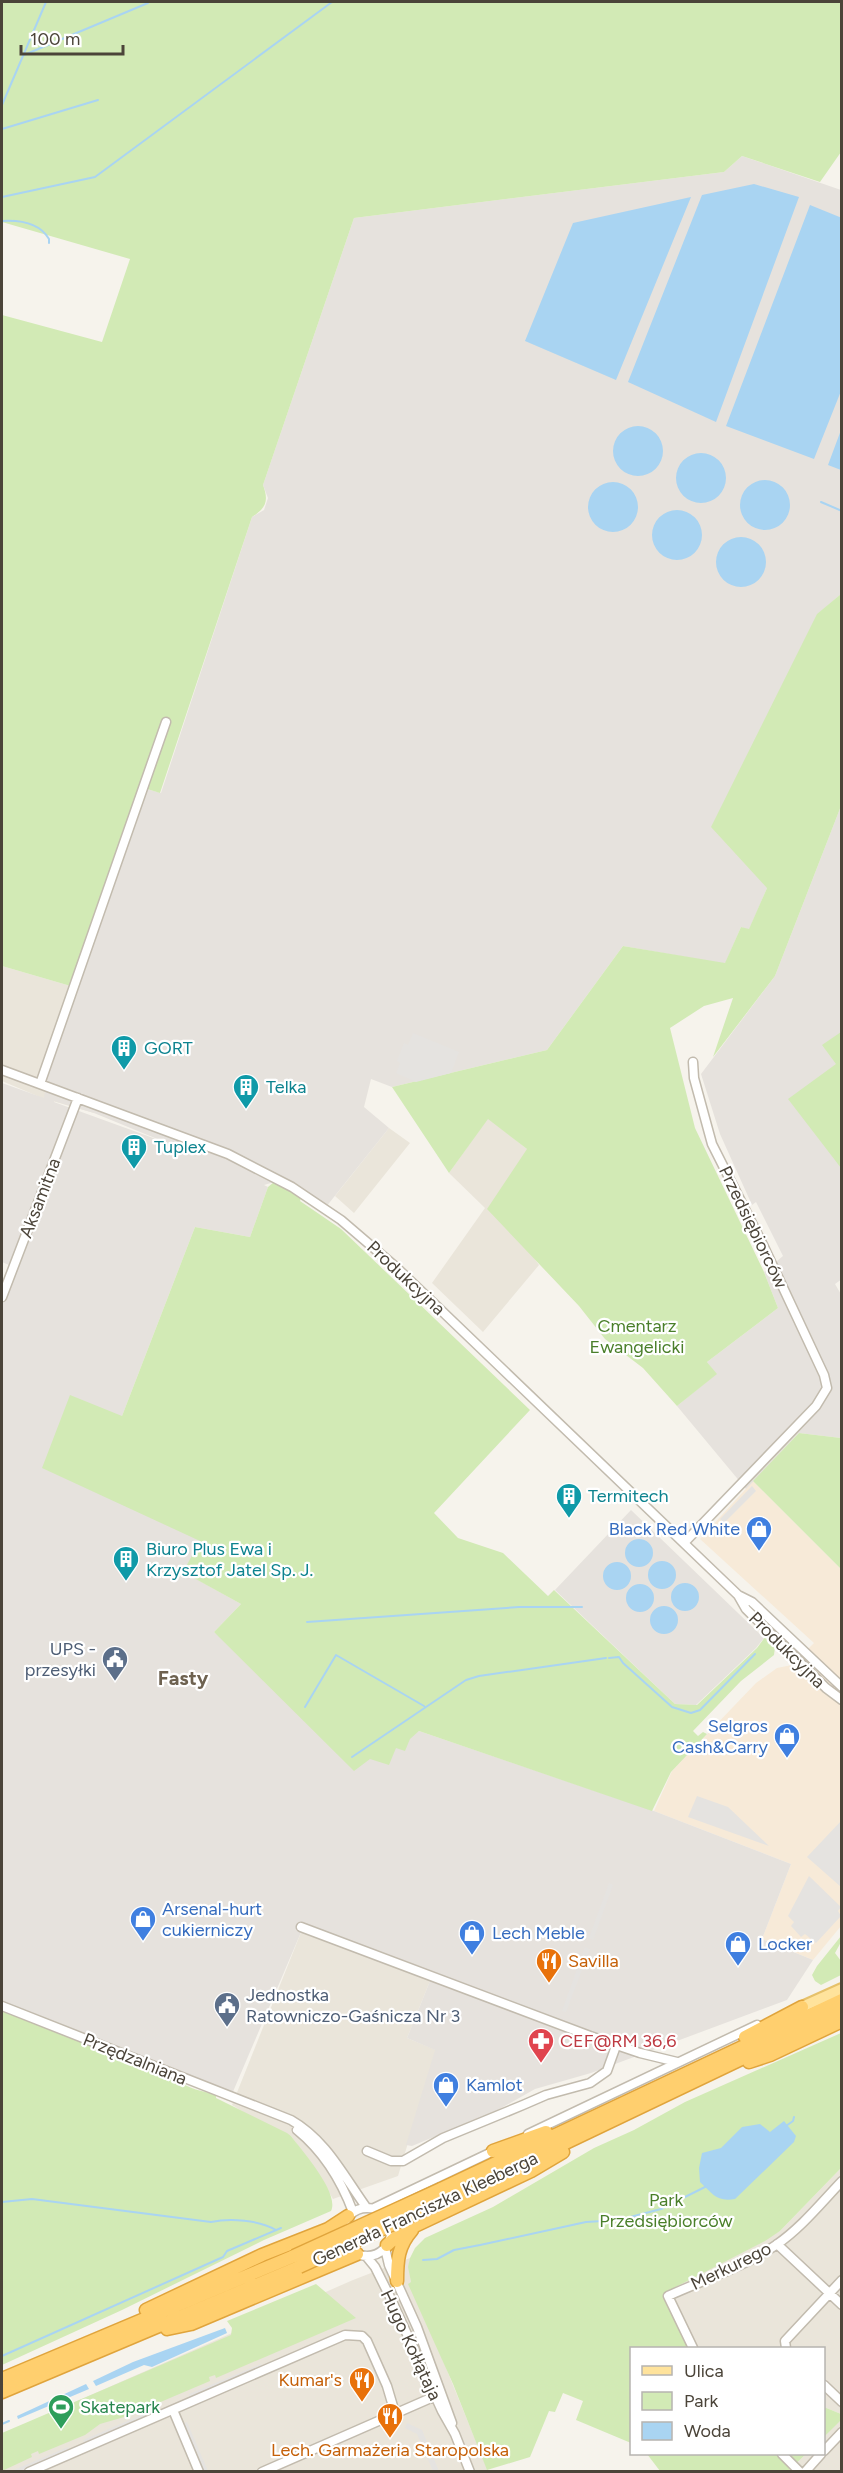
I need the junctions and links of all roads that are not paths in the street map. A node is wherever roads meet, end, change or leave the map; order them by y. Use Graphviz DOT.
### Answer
graph roads {
  1 [pos="166,722"];
  2 [pos="693,1062"];
  3 [pos="2,1070"];
  4 [pos="40,1084"];
  5 [pos="78,1098"];
  6 [pos="2,1297"];
  7 [pos="684,1543"];
  8 [pos="738,1595"];
  9 [pos="796,1643"];
  10 [pos="787,1650"];
  11 [pos="842,1687"];
  12 [pos="842,1700"];
  13 [pos="301,1927"];
  14 [pos="842,1989"];
  15 [pos="842,2000"];
  16 [pos="2,2006"];
  17 [pos="802,2007"];
  18 [pos="842,2011"];
  19 [pos="842,2021"];
  20 [pos="616,2046"];
  21 [pos="643,2054"];
  22 [pos="679,2068"];
  23 [pos="655,2073"];
  24 [pos="708,2075"];
  25 [pos="269,2112"];
  26 [pos="611,2115"];
  27 [pos="367,2151"];
  28 [pos="494,2151"];
  29 [pos="842,2181"];
  30 [pos="370,2208"];
  31 [pos="350,2214"];
  32 [pos="415,2227"];
  33 [pos="777,2244"];
  34 [pos="386,2247"];
  35 [pos="362,2255"];
  36 [pos="296,2262"];
  37 [pos="842,2280"];
  38 [pos="397,2281"];
  39 [pos="829,2293"];
  40 [pos="842,2305"];
  41 [pos="137,2336"];
  42 [pos="87,2343"];
  43 [pos="692,2347"];
  44 [pos="786,2347"];
  45 [pos="2,2379"];
  46 [pos="825,2386"];
  47 [pos="2,2394"];
  48 [pos="439,2395"];
  49 [pos="842,2402"];
  50 [pos="173,2410"];
  51 [pos="394,2413"];
  52 [pos="842,2433"];
  53 [pos="825,2450"];
  54 [pos="783,2455"];
  55 [pos="820,2455"];
  56 [pos="29,2472"];
  57 [pos="199,2472"];
  58 [pos="262,2472"];
  59 [pos="470,2472"];
  60 [pos="800,2472"];
  61 [pos="805,2472"];
  1 -- 4 [label="street"];
  2 -- 7 [label="street, Przedsiębiorców"];
  3 -- 4 [label="street, Produkcyjna"];
  4 -- 5 [label="street, Produkcyjna"];
  5 -- 6 [label="street, Aksamitna"];
  5 -- 7 [label="street, Produkcyjna"];
  7 -- 8 [label="street, Produkcyjna"];
  8 -- 9 [label="street, Produkcyjna"];
  8 -- 10 [label="street, Produkcyjna"];
  9 -- 10 [label="street"];
  9 -- 11 [label="street, Produkcyjna"];
  10 -- 12 [label="street, Produkcyjna"];
  13 -- 20 [label="street"];
  14 -- 17 [label="main road"];
  15 -- 22 [label="highway, Generała Franciszka Kleeberga"];
  16 -- 25 [label="street, Przędzalniana"];
  17 -- 22 [label="highway"];
  18 -- 24 [label="highway, Generała Franciszka Kleeberga"];
  19 -- 24 [label="highway"];
  20 -- 21 [label="street"];
  20 -- 27 [label="street"];
  21 -- 22 [label="street"];
  21 -- 23 [label="street"];
  22 -- 23 [label="street"];
  22 -- 26 [label="highway, Generała Franciszka Kleeberga"];
  23 -- 28 [label="street"];
  24 -- 26 [label="highway, Generała Franciszka Kleeberga"];
  25 -- 30 [label="street, Przędzalniana"];
  25 -- 31 [label="street, Przędzalniana"];
  26 -- 28 [label="highway"];
  26 -- 32 [label="highway"];
  26 -- 36 [label="highway, Generała Franciszka Kleeberga, bridge"];
  28 -- 30 [label="street"];
  29 -- 33 [label="street, Merkurego"];
  30 -- 31 [label="street"];
  30 -- 34 [label="street"];
  31 -- 35 [label="street"];
  31 -- 42 [label="highway"];
  32 -- 34 [label="highway"];
  32 -- 38 [label="highway"];
  33 -- 39 [label="street"];
  33 -- 43 [label="street, Merkurego"];
  34 -- 35 [label="street"];
  34 -- 38 [label="street, Hugo Kołłątaja"];
  35 -- 41 [label="highway"];
  35 -- 48 [label="street, Hugo Kołłątaja"];
  36 -- 41 [label="highway, Generała Franciszka Kleeberga"];
  36 -- 42 [label="highway, Generała Franciszka Kleeberga"];
  37 -- 39 [label="street"];
  38 -- 48 [label="street, Hugo Kołłątaja"];
  39 -- 40 [label="street"];
  39 -- 44 [label="street"];
  41 -- 47 [label="highway, Generała Franciszka Kleeberga"];
  42 -- 45 [label="highway, Generała Franciszka Kleeberga"];
  46 -- 49 [label="street"];
  48 -- 51 [label="street"];
  48 -- 59 [label="street, Hugo Kołłątaja"];
  50 -- 51 [label="street"];
  50 -- 56 [label="street"];
  50 -- 57 [label="street"];
  51 -- 58 [label="street"];
  52 -- 53 [label="street"];
  54 -- 60 [label="street"];
  55 -- 61 [label="street"];
}
